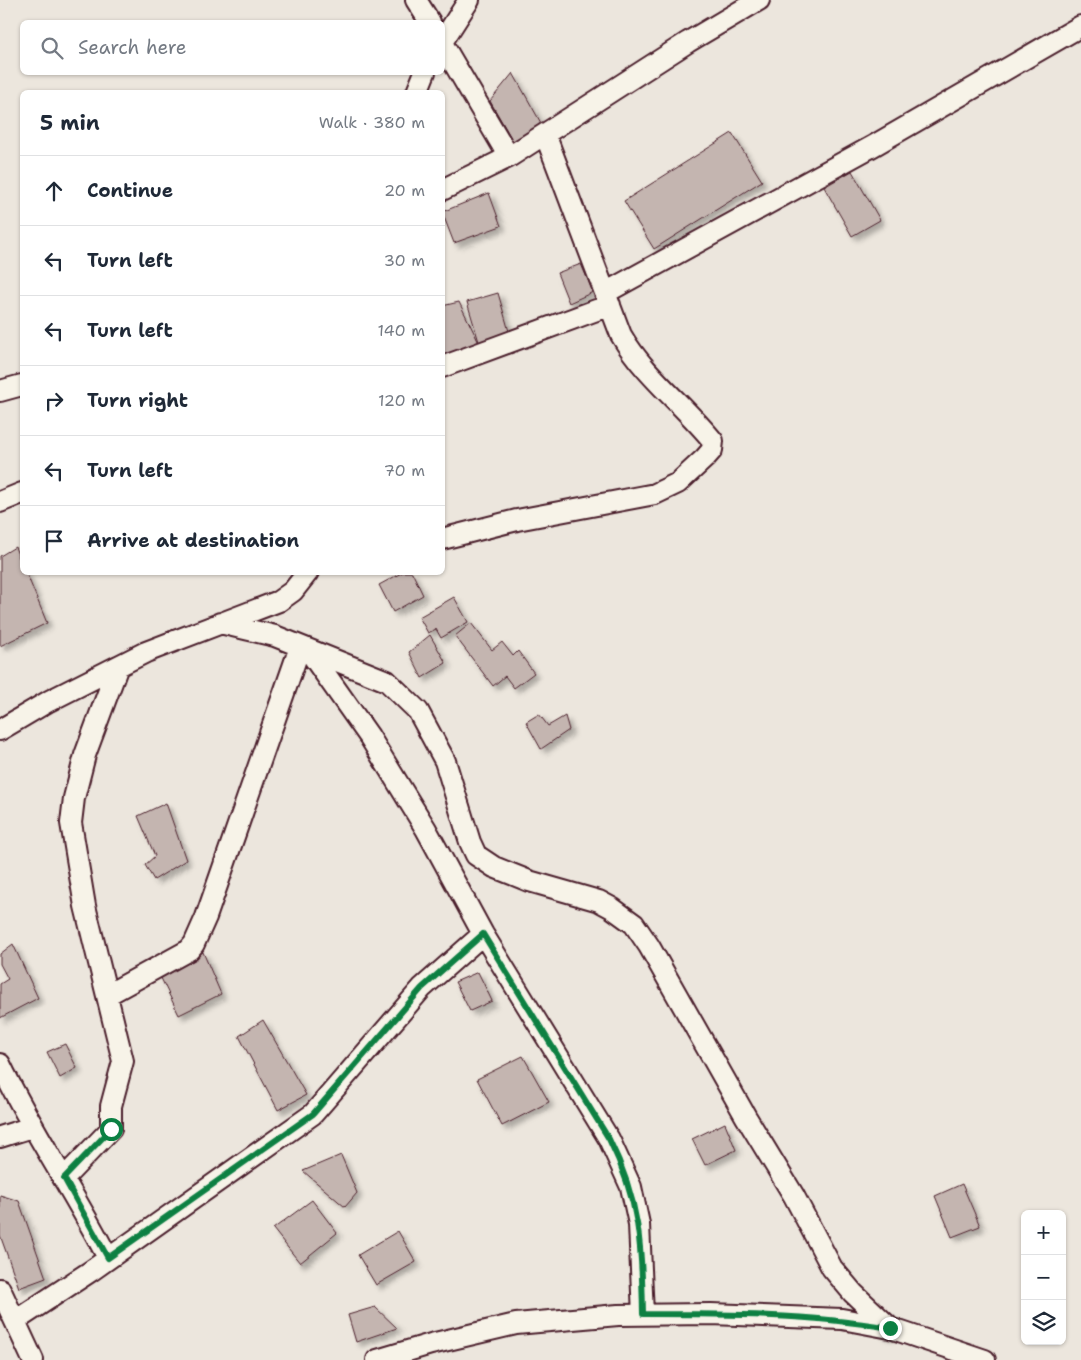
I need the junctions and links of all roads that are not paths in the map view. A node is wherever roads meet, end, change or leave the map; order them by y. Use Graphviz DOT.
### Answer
graph roads {
  1 [pos="416,0"];
  2 [pos="468,0"];
  3 [pos="759,0"];
  4 [pos="429,20"];
  5 [pos="1081,26"];
  6 [pos="445,37"];
  7 [pos="445,47"];
  8 [pos="424,75"];
  9 [pos="418,90"];
  10 [pos="545,134"];
  11 [pos="509,157"];
  12 [pos="445,189"];
  13 [pos="607,299"];
  14 [pos="445,366"];
  15 [pos="20,386"];
  16 [pos="0,391"];
  17 [pos="20,494"];
  18 [pos="0,502"];
  19 [pos="445,538"];
  20 [pos="306,575"];
  21 [pos="220,623"];
  22 [pos="304,649"];
  23 [pos="118,666"];
  24 [pos="0,730"];
  25 [pos="483,934"];
  26 [pos="107,995"];
  27 [pos="0,1064"];
  28 [pos="32,1127"];
  29 [pos="0,1137"];
  30 [pos="64,1178"];
  31 [pos="108,1258"];
  32 [pos="0,1289"];
  33 [pos="643,1314"];
  34 [pos="15,1321"];
  35 [pos="890,1328"];
  36 [pos="400,1357"];
  37 [pos="33,1360"];
  38 [pos="377,1360"];
  39 [pos="985,1360"];
  1 -- 4 [label="street"];
  2 -- 6 [label="street"];
  3 -- 10 [label="street"];
  5 -- 13 [label="street"];
  7 -- 11 [label="street"];
  8 -- 9 [label="street"];
  10 -- 11 [label="street"];
  10 -- 13 [label="street"];
  11 -- 12 [label="street"];
  13 -- 14 [label="street"];
  13 -- 19 [label="street"];
  15 -- 16 [label="street"];
  17 -- 18 [label="street"];
  20 -- 21 [label="street"];
  21 -- 22 [label="street"];
  21 -- 23 [label="street"];
  22 -- 25 [label="street"];
  22 -- 26 [label="street"];
  22 -- 35 [label="street"];
  23 -- 24 [label="street"];
  23 -- 26 [label="street"];
  25 -- 31 [label="street"];
  25 -- 33 [label="street"];
  26 -- 30 [label="street"];
  27 -- 28 [label="street"];
  28 -- 29 [label="street"];
  28 -- 30 [label="street"];
  30 -- 31 [label="street"];
  31 -- 34 [label="street"];
  32 -- 34 [label="street"];
  33 -- 35 [label="street"];
  33 -- 36 [label="street"];
  34 -- 37 [label="street"];
  35 -- 39 [label="street"];
  36 -- 38 [label="street"];
}
